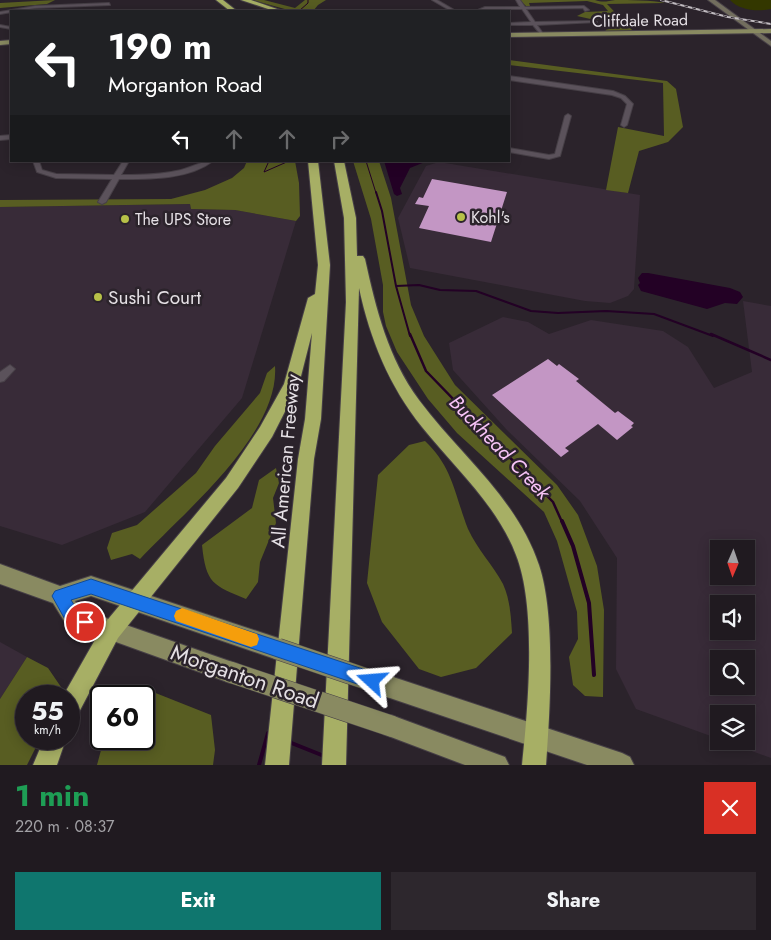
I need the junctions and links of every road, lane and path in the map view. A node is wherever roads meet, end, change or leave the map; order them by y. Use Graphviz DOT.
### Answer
graph roads {
  1 [pos="74,0"];
  2 [pos="213,0"];
  3 [pos="219,0"];
  4 [pos="237,0"];
  5 [pos="244,0"];
  6 [pos="434,0"];
  7 [pos="511,0"];
  8 [pos="518,0"];
  9 [pos="711,0"];
  10 [pos="721,0"];
  11 [pos="109,4"];
  12 [pos="68,6"];
  13 [pos="89,6"];
  14 [pos="215,8"];
  15 [pos="517,8"];
  16 [pos="523,8"];
  17 [pos="21,10"];
  18 [pos="85,10"];
  19 [pos="233,10"];
  20 [pos="250,10"];
  21 [pos="277,10"];
  22 [pos="452,10"];
  23 [pos="499,10"];
  24 [pos="586,10"];
  25 [pos="595,22"];
  26 [pos="527,23"];
  27 [pos="534,23"];
  28 [pos="557,23"];
  29 [pos="510,24"];
  30 [pos="562,30"];
  31 [pos="768,31"];
  32 [pos="754,32"];
  33 [pos="510,35"];
  34 [pos="538,35"];
  35 [pos="771,37"];
  36 [pos="771,44"];
  37 [pos="510,78"];
  38 [pos="568,116"];
  39 [pos="624,125"];
  40 [pos="510,150"];
  41 [pos="36,162"];
  42 [pos="125,162"];
  43 [pos="208,162"];
  44 [pos="312,162"];
  45 [pos="339,162"];
  46 [pos="118,176"];
  47 [pos="102,202"];
  48 [pos="350,218"];
  49 [pos="324,265"];
  50 [pos="10,369"];
  51 [pos="0,378"];
  52 [pos="0,574"];
  53 [pos="60,596"];
  54 [pos="134,600"];
  55 [pos="111,631"];
  56 [pos="80,688"];
  57 [pos="537,737"];
  58 [pos="51,750"];
  59 [pos="45,765"];
  60 [pos="277,765"];
  61 [pos="334,765"];
  62 [pos="497,765"];
  63 [pos="534,765"];
  64 [pos="622,765"];
  1 -- 12 [label="street"];
  2 -- 14 [label="highway"];
  3 -- 19 [label="highway"];
  4 -- 20 [label="highway"];
  5 -- 21 [label="highway"];
  6 -- 22 [label="street"];
  7 -- 15 [label="street"];
  8 -- 16 [label="street"];
  9 -- 32 [label="main road"];
  10 -- 31 [label="main road"];
  11 -- 13 [label="street"];
  12 -- 13 [label="street"];
  12 -- 17 [label="street"];
  13 -- 18 [label="street"];
  15 -- 16 [label="street"];
  15 -- 23 [label="street"];
  15 -- 26 [label="street"];
  16 -- 24 [label="street"];
  16 -- 27 [label="street"];
  25 -- 28 [label="street"];
  26 -- 27 [label="street"];
  26 -- 29 [label="street"];
  26 -- 34 [label="street"];
  27 -- 28 [label="street"];
  27 -- 34 [label="street"];
  28 -- 30 [label="street"];
  31 -- 32 [label="main road, Cliffdale Road"];
  31 -- 35 [label="main road"];
  32 -- 34 [label="main road, Cliffdale Road"];
  32 -- 36 [label="main road"];
  33 -- 34 [label="main road, Cliffdale Road"];
  37 -- 39 [label="street"];
  38 -- 40 [label="street"];
  41 -- 46 [label="street"];
  42 -- 46 [label="street"];
  43 -- 46 [label="street"];
  44 -- 49 [label="highway, All American Freeway"];
  45 -- 48 [label="highway"];
  46 -- 47 [label="street"];
  48 -- 57 [label="highway"];
  48 -- 61 [label="highway"];
  49 -- 54 [label="highway"];
  49 -- 60 [label="highway, All American Freeway"];
  50 -- 51 [label="street"];
  52 -- 53 [label="main road"];
  53 -- 54 [label="main road, Morganton Road"];
  53 -- 55 [label="main road, Morganton Road"];
  54 -- 55 [label="highway"];
  54 -- 57 [label="main road, Morganton Road, bridge"];
  55 -- 56 [label="highway"];
  55 -- 62 [label="main road, Morganton Road, bridge"];
  57 -- 63 [label="highway"];
  57 -- 64 [label="main road, Morganton Road"];
  58 -- 59 [label="highway"];
}
